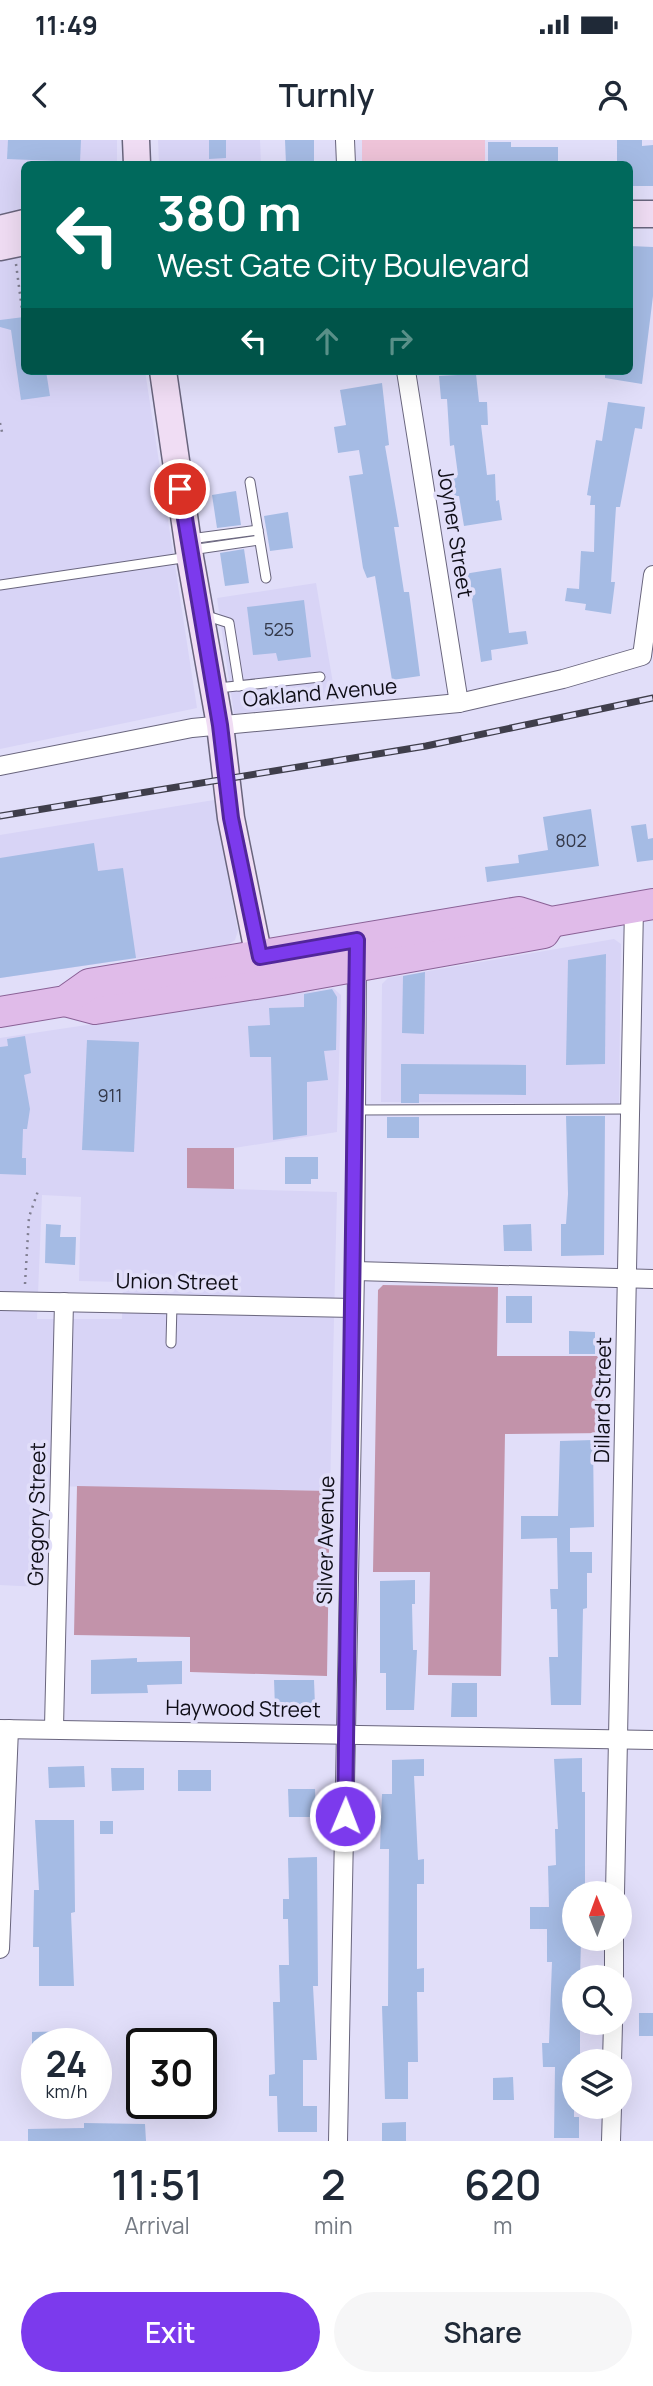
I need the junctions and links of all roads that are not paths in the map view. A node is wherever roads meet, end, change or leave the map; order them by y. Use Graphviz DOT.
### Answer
graph roads {
  1 [pos="136,140"];
  2 [pos="345,140"];
  3 [pos="137,161"];
  4 [pos="346,161"];
  5 [pos="633,214"];
  6 [pos="653,214"];
  7 [pos="21,224"];
  8 [pos="0,229"];
  9 [pos="164,375"];
  10 [pos="407,375"];
  11 [pos="250,482"];
  12 [pos="258,535"];
  13 [pos="189,549"];
  14 [pos="653,575"];
  15 [pos="266,578"];
  16 [pos="0,585"];
  17 [pos="320,677"];
  18 [pos="226,687"];
  19 [pos="459,703"];
  20 [pos="220,725"];
  21 [pos="0,766"];
  22 [pos="643,905"];
  23 [pos="357,954"];
  24 [pos="262,970"];
  25 [pos="0,1012"];
  26 [pos="630,1109"];
  27 [pos="356,1110"];
  28 [pos="355,1270"];
  29 [pos="627,1278"];
  30 [pos="653,1279"];
  31 [pos="0,1301"];
  32 [pos="64,1302"];
  33 [pos="172,1304"];
  34 [pos="354,1308"];
  35 [pos="171,1343"];
  36 [pos="54,1727"];
  37 [pos="5,1729"];
  38 [pos="347,1735"];
  39 [pos="617,1739"];
  40 [pos="653,1740"];
  41 [pos="615,1881"];
  42 [pos="0,1950"];
  43 [pos="612,2119"];
  44 [pos="338,2141"];
  45 [pos="611,2141"];
  1 -- 3 [label="street"];
  2 -- 4 [label="street"];
  5 -- 6 [label="street"];
  7 -- 8 [label="street"];
  9 -- 13 [label="street"];
  10 -- 19 [label="street, Joyner Street"];
  11 -- 12 [label="lane"];
  12 -- 13 [label="lane"];
  12 -- 15 [label="lane"];
  13 -- 16 [label="lane"];
  13 -- 18 [label="street"];
  14 -- 19 [label="street, Oakland Avenue"];
  17 -- 18 [label="lane"];
  18 -- 20 [label="street"];
  19 -- 20 [label="street, Oakland Avenue"];
  20 -- 21 [label="street, Oakland Avenue"];
  20 -- 24 [label="street"];
  22 -- 23 [label="main road"];
  22 -- 26 [label="street, Dillard Street"];
  23 -- 24 [label="main road"];
  23 -- 27 [label="street, Silver Avenue"];
  24 -- 25 [label="main road"];
  26 -- 27 [label="lane"];
  26 -- 29 [label="street, Dillard Street"];
  27 -- 28 [label="street, Silver Avenue"];
  28 -- 29 [label="street"];
  28 -- 34 [label="street, Silver Avenue"];
  29 -- 30 [label="street"];
  29 -- 39 [label="street, Dillard Street"];
  31 -- 32 [label="street, Union Street"];
  32 -- 33 [label="street, Union Street"];
  32 -- 36 [label="street, Gregory Street"];
  33 -- 34 [label="street, Union Street"];
  33 -- 35 [label="lane"];
  34 -- 38 [label="street, Silver Avenue"];
  36 -- 37 [label="street, Haywood Street"];
  36 -- 38 [label="street, Haywood Street"];
  37 -- 42 [label="street"];
  38 -- 39 [label="street, Haywood Street"];
  38 -- 44 [label="street, Silver Avenue"];
  39 -- 40 [label="street, Haywood Street"];
  39 -- 41 [label="street, Dillard Street"];
  43 -- 45 [label="street"];
}
